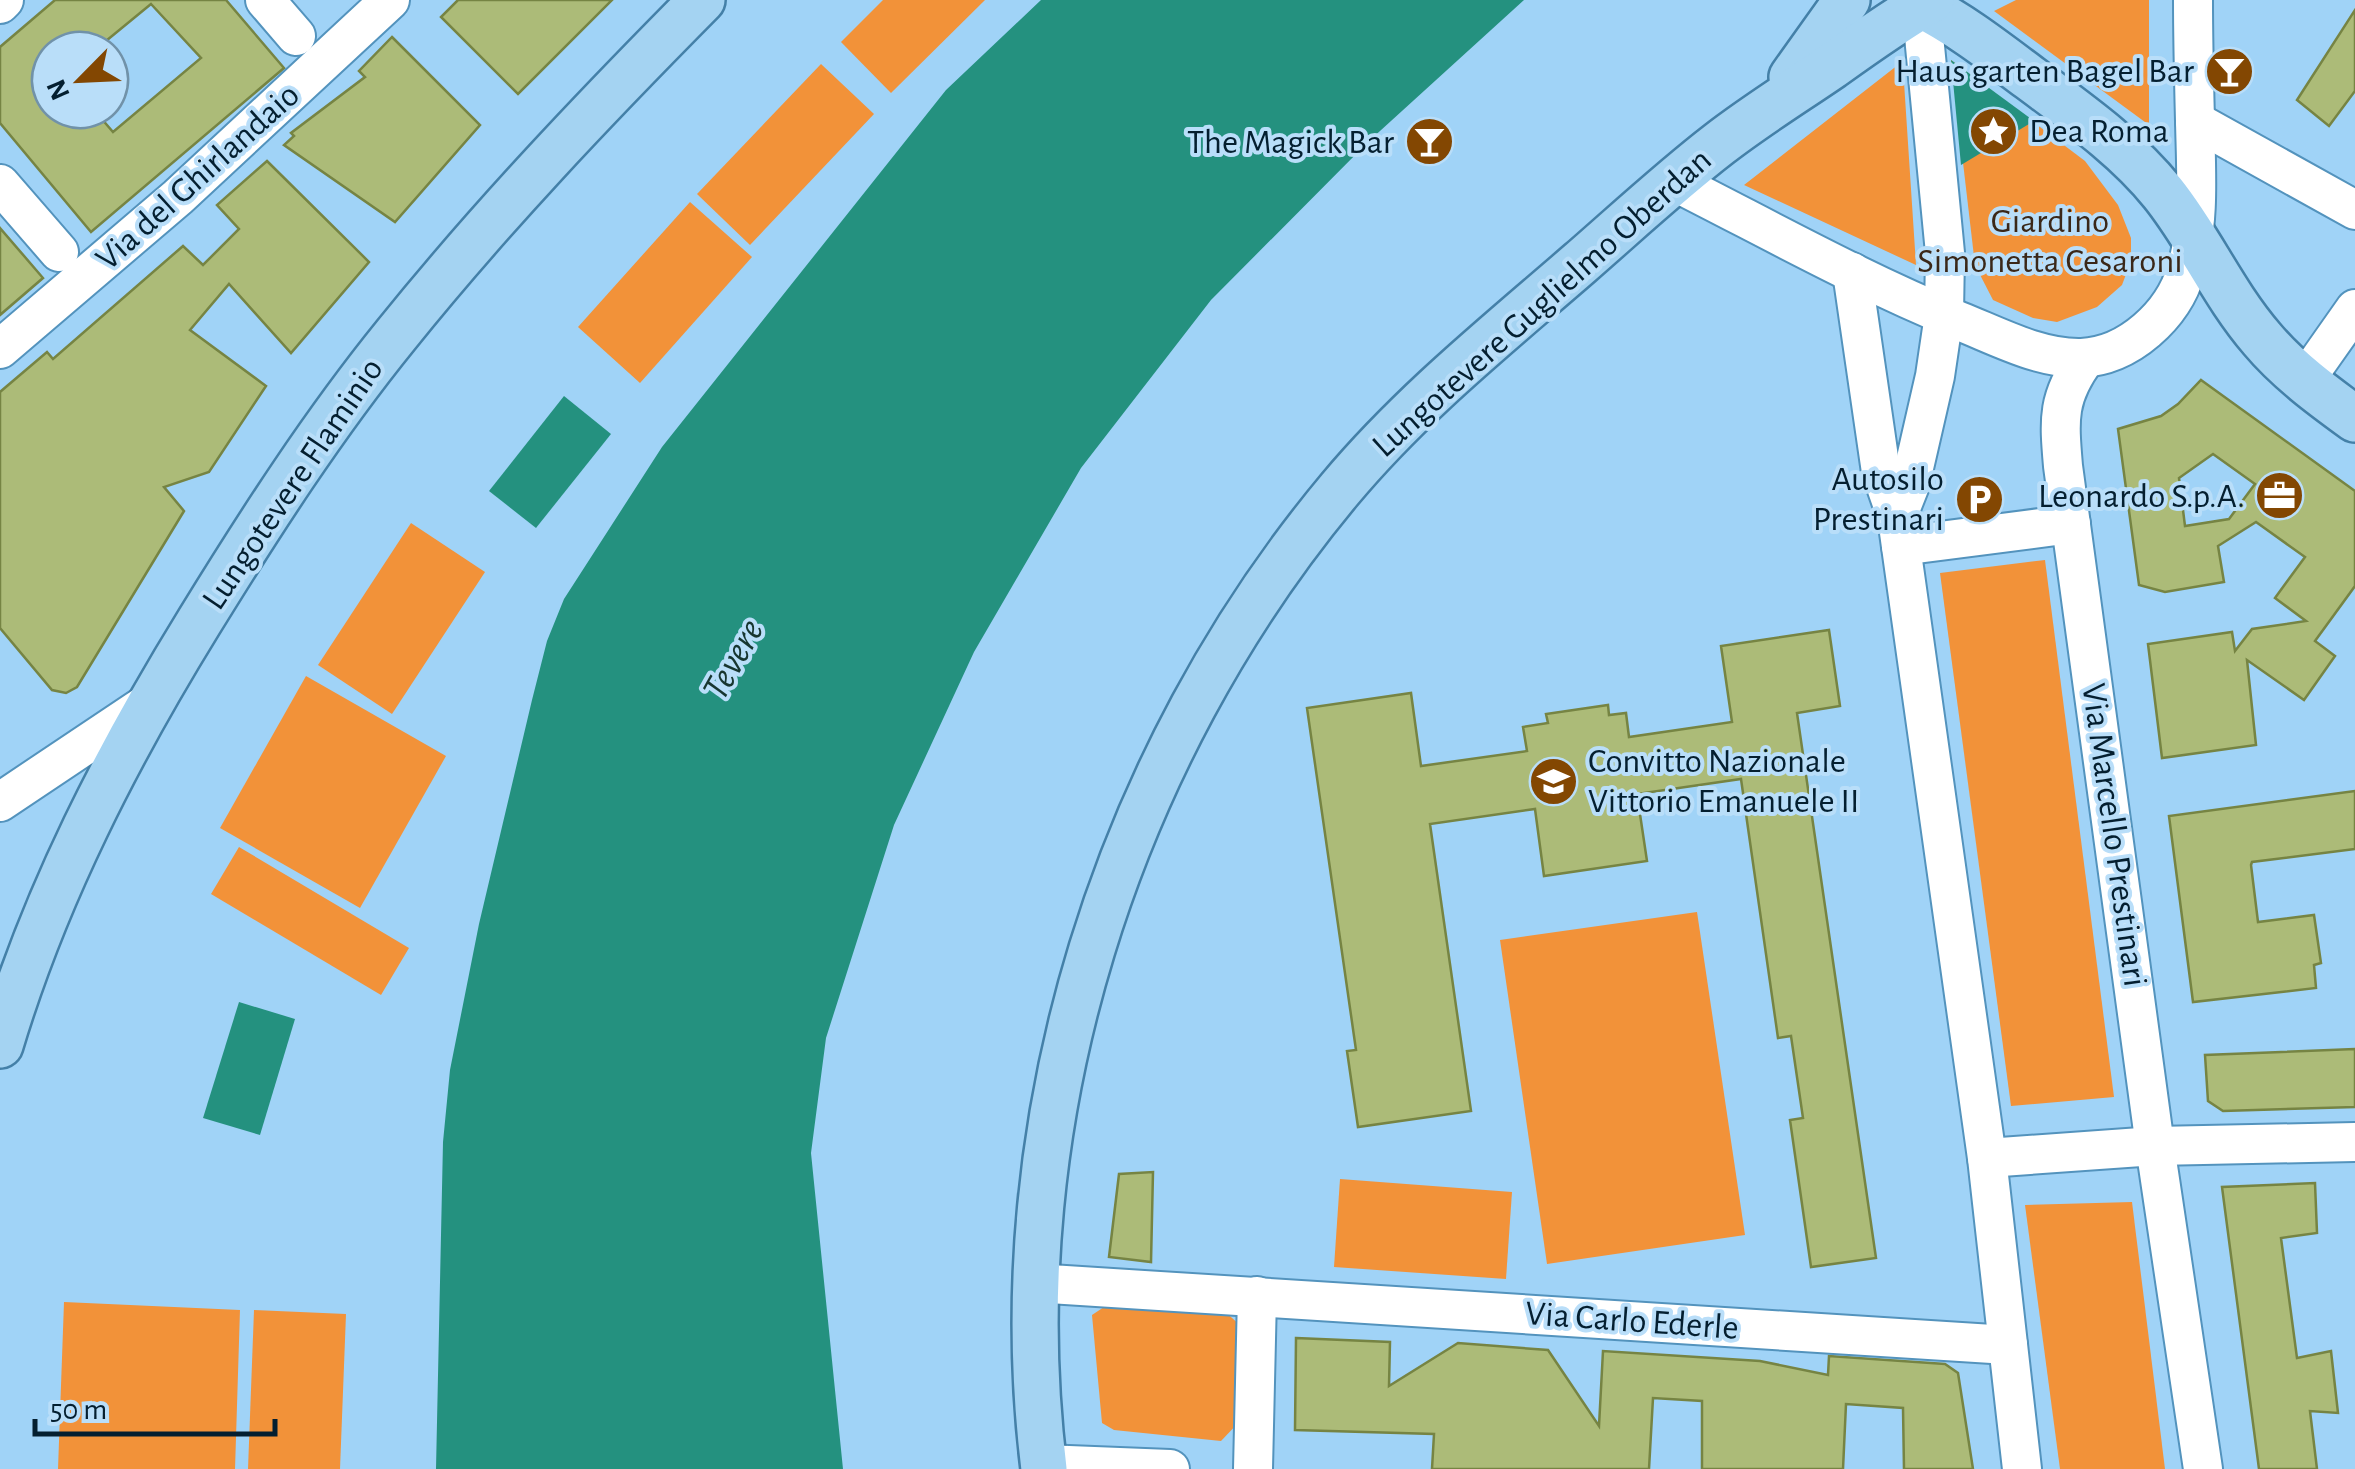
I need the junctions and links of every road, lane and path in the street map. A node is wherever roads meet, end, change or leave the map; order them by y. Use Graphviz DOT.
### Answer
graph roads {
  1 [pos="265,0"];
  2 [pos="390,0"];
  3 [pos="702,0"];
  4 [pos="1848,0"];
  5 [pos="2192,0"];
  6 [pos="1923,2"];
  7 [pos="296,36"];
  8 [pos="1766,110"];
  9 [pos="2195,121"];
  10 [pos="1674,181"];
  11 [pos="0,184"];
  12 [pos="2355,210"];
  13 [pos="2194,236"];
  14 [pos="58,252"];
  15 [pos="1852,272"];
  16 [pos="2355,308"];
  17 [pos="1944,315"];
  18 [pos="0,349"];
  19 [pos="2086,358"];
  20 [pos="2305,380"];
  21 [pos="2355,418"];
  22 [pos="2071,524"];
  23 [pos="1899,532"];
  24 [pos="151,701"];
  25 [pos="0,802"];
  26 [pos="0,1045"];
  27 [pos="2355,1142"];
  28 [pos="2155,1146"];
  29 [pos="1986,1158"];
  30 [pos="1034,1283"];
  31 [pos="1257,1296"];
  32 [pos="2008,1346"];
  33 [pos="1043,1467"];
  34 [pos="1170,1469"];
  35 [pos="1253,1469"];
  36 [pos="2022,1469"];
  37 [pos="2203,1469"];
  1 -- 7 [label="street"];
  2 -- 18 [label="street, Via del Ghirlandaio"];
  3 -- 24 [label="main road, Lungotevere Flaminio"];
  4 -- 8 [label="main road"];
  5 -- 9 [label="street"];
  6 -- 8 [label="main road, Lungotevere Guglielmo Oberdan"];
  6 -- 13 [label="main road"];
  6 -- 17 [label="street"];
  8 -- 10 [label="main road, Lungotevere Guglielmo Oberdan"];
  9 -- 12 [label="street"];
  9 -- 13 [label="street"];
  10 -- 15 [label="street"];
  10 -- 30 [label="main road, Lungotevere Guglielmo Oberdan"];
  11 -- 14 [label="street"];
  13 -- 19 [label="street"];
  13 -- 20 [label="main road"];
  15 -- 17 [label="street"];
  15 -- 23 [label="street"];
  16 -- 20 [label="street"];
  17 -- 19 [label="street"];
  17 -- 23 [label="street"];
  19 -- 22 [label="street, Via Marcello Prestinari"];
  20 -- 21 [label="main road"];
  22 -- 23 [label="street"];
  22 -- 28 [label="street, Via Marcello Prestinari"];
  23 -- 29 [label="street"];
  24 -- 25 [label="street"];
  24 -- 26 [label="main road, Lungotevere Flaminio"];
  27 -- 28 [label="street"];
  28 -- 29 [label="street"];
  28 -- 37 [label="street, Via Marcello Prestinari"];
  29 -- 32 [label="street"];
  30 -- 31 [label="street, Via Carlo Ederle"];
  30 -- 33 [label="main road, Lungotevere Guglielmo Oberdan"];
  31 -- 32 [label="street, Via Carlo Ederle"];
  31 -- 35 [label="street"];
  32 -- 36 [label="street"];
  33 -- 34 [label="street"];
}
